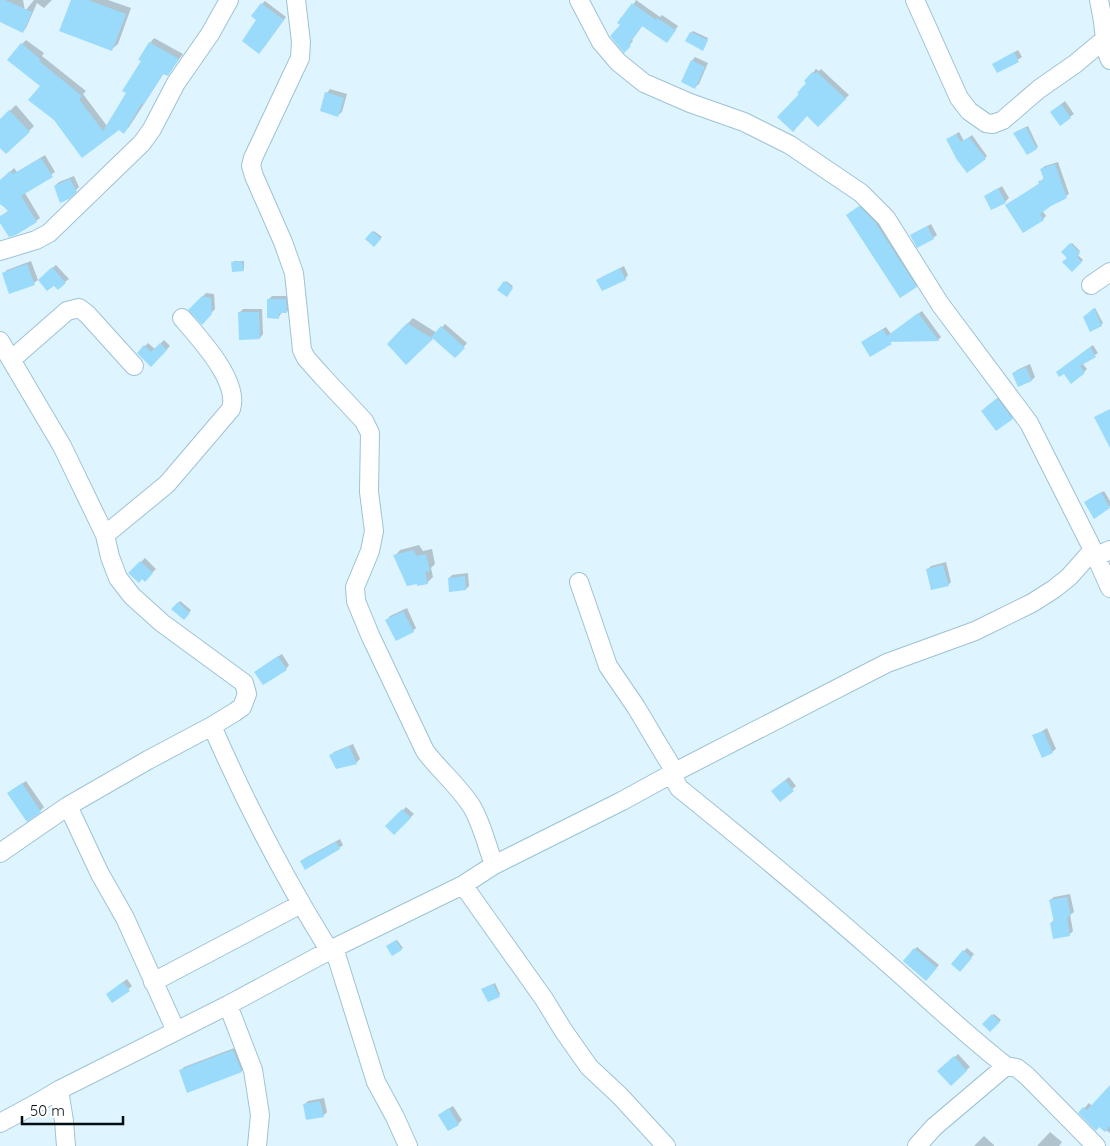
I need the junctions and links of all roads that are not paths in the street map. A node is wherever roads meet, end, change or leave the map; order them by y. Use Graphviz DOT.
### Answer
graph roads {
  1 [pos="228,0"];
  2 [pos="296,0"];
  3 [pos="579,0"];
  4 [pos="915,0"];
  5 [pos="1099,0"];
  6 [pos="1105,39"];
  7 [pos="1110,60"];
  8 [pos="0,251"];
  9 [pos="1110,272"];
  10 [pos="1091,285"];
  11 [pos="182,318"];
  12 [pos="0,341"];
  13 [pos="11,360"];
  14 [pos="134,366"];
  15 [pos="105,535"];
  16 [pos="1099,552"];
  17 [pos="579,582"];
  18 [pos="1110,588"];
  19 [pos="212,726"];
  20 [pos="675,772"];
  21 [pos="68,806"];
  22 [pos="0,853"];
  23 [pos="494,865"];
  24 [pos="463,885"];
  25 [pos="301,904"];
  26 [pos="331,949"];
  27 [pos="153,982"];
  28 [pos="228,1005"];
  29 [pos="176,1031"];
  30 [pos="1006,1066"];
  31 [pos="59,1090"];
  32 [pos="0,1123"];
  33 [pos="66,1146"];
  34 [pos="257,1146"];
  35 [pos="408,1146"];
  36 [pos="666,1146"];
  37 [pos="917,1146"];
  38 [pos="1096,1146"];
  1 -- 8 [label="street"];
  2 -- 23 [label="street"];
  3 -- 16 [label="street"];
  4 -- 6 [label="street"];
  5 -- 6 [label="street"];
  6 -- 7 [label="street"];
  9 -- 10 [label="street"];
  11 -- 15 [label="street"];
  12 -- 13 [label="street"];
  13 -- 14 [label="street"];
  13 -- 15 [label="street"];
  15 -- 19 [label="street"];
  16 -- 18 [label="street"];
  16 -- 20 [label="street"];
  17 -- 20 [label="street"];
  19 -- 21 [label="street"];
  19 -- 25 [label="street"];
  20 -- 23 [label="street"];
  20 -- 30 [label="street"];
  21 -- 22 [label="street"];
  21 -- 27 [label="street"];
  23 -- 24 [label="street"];
  24 -- 26 [label="street"];
  24 -- 36 [label="street"];
  25 -- 26 [label="street"];
  25 -- 27 [label="street"];
  26 -- 28 [label="street"];
  26 -- 35 [label="street"];
  27 -- 29 [label="street"];
  28 -- 29 [label="street"];
  28 -- 34 [label="street"];
  29 -- 31 [label="street"];
  30 -- 37 [label="street"];
  30 -- 38 [label="street"];
  31 -- 32 [label="street"];
  31 -- 33 [label="street"];
}
